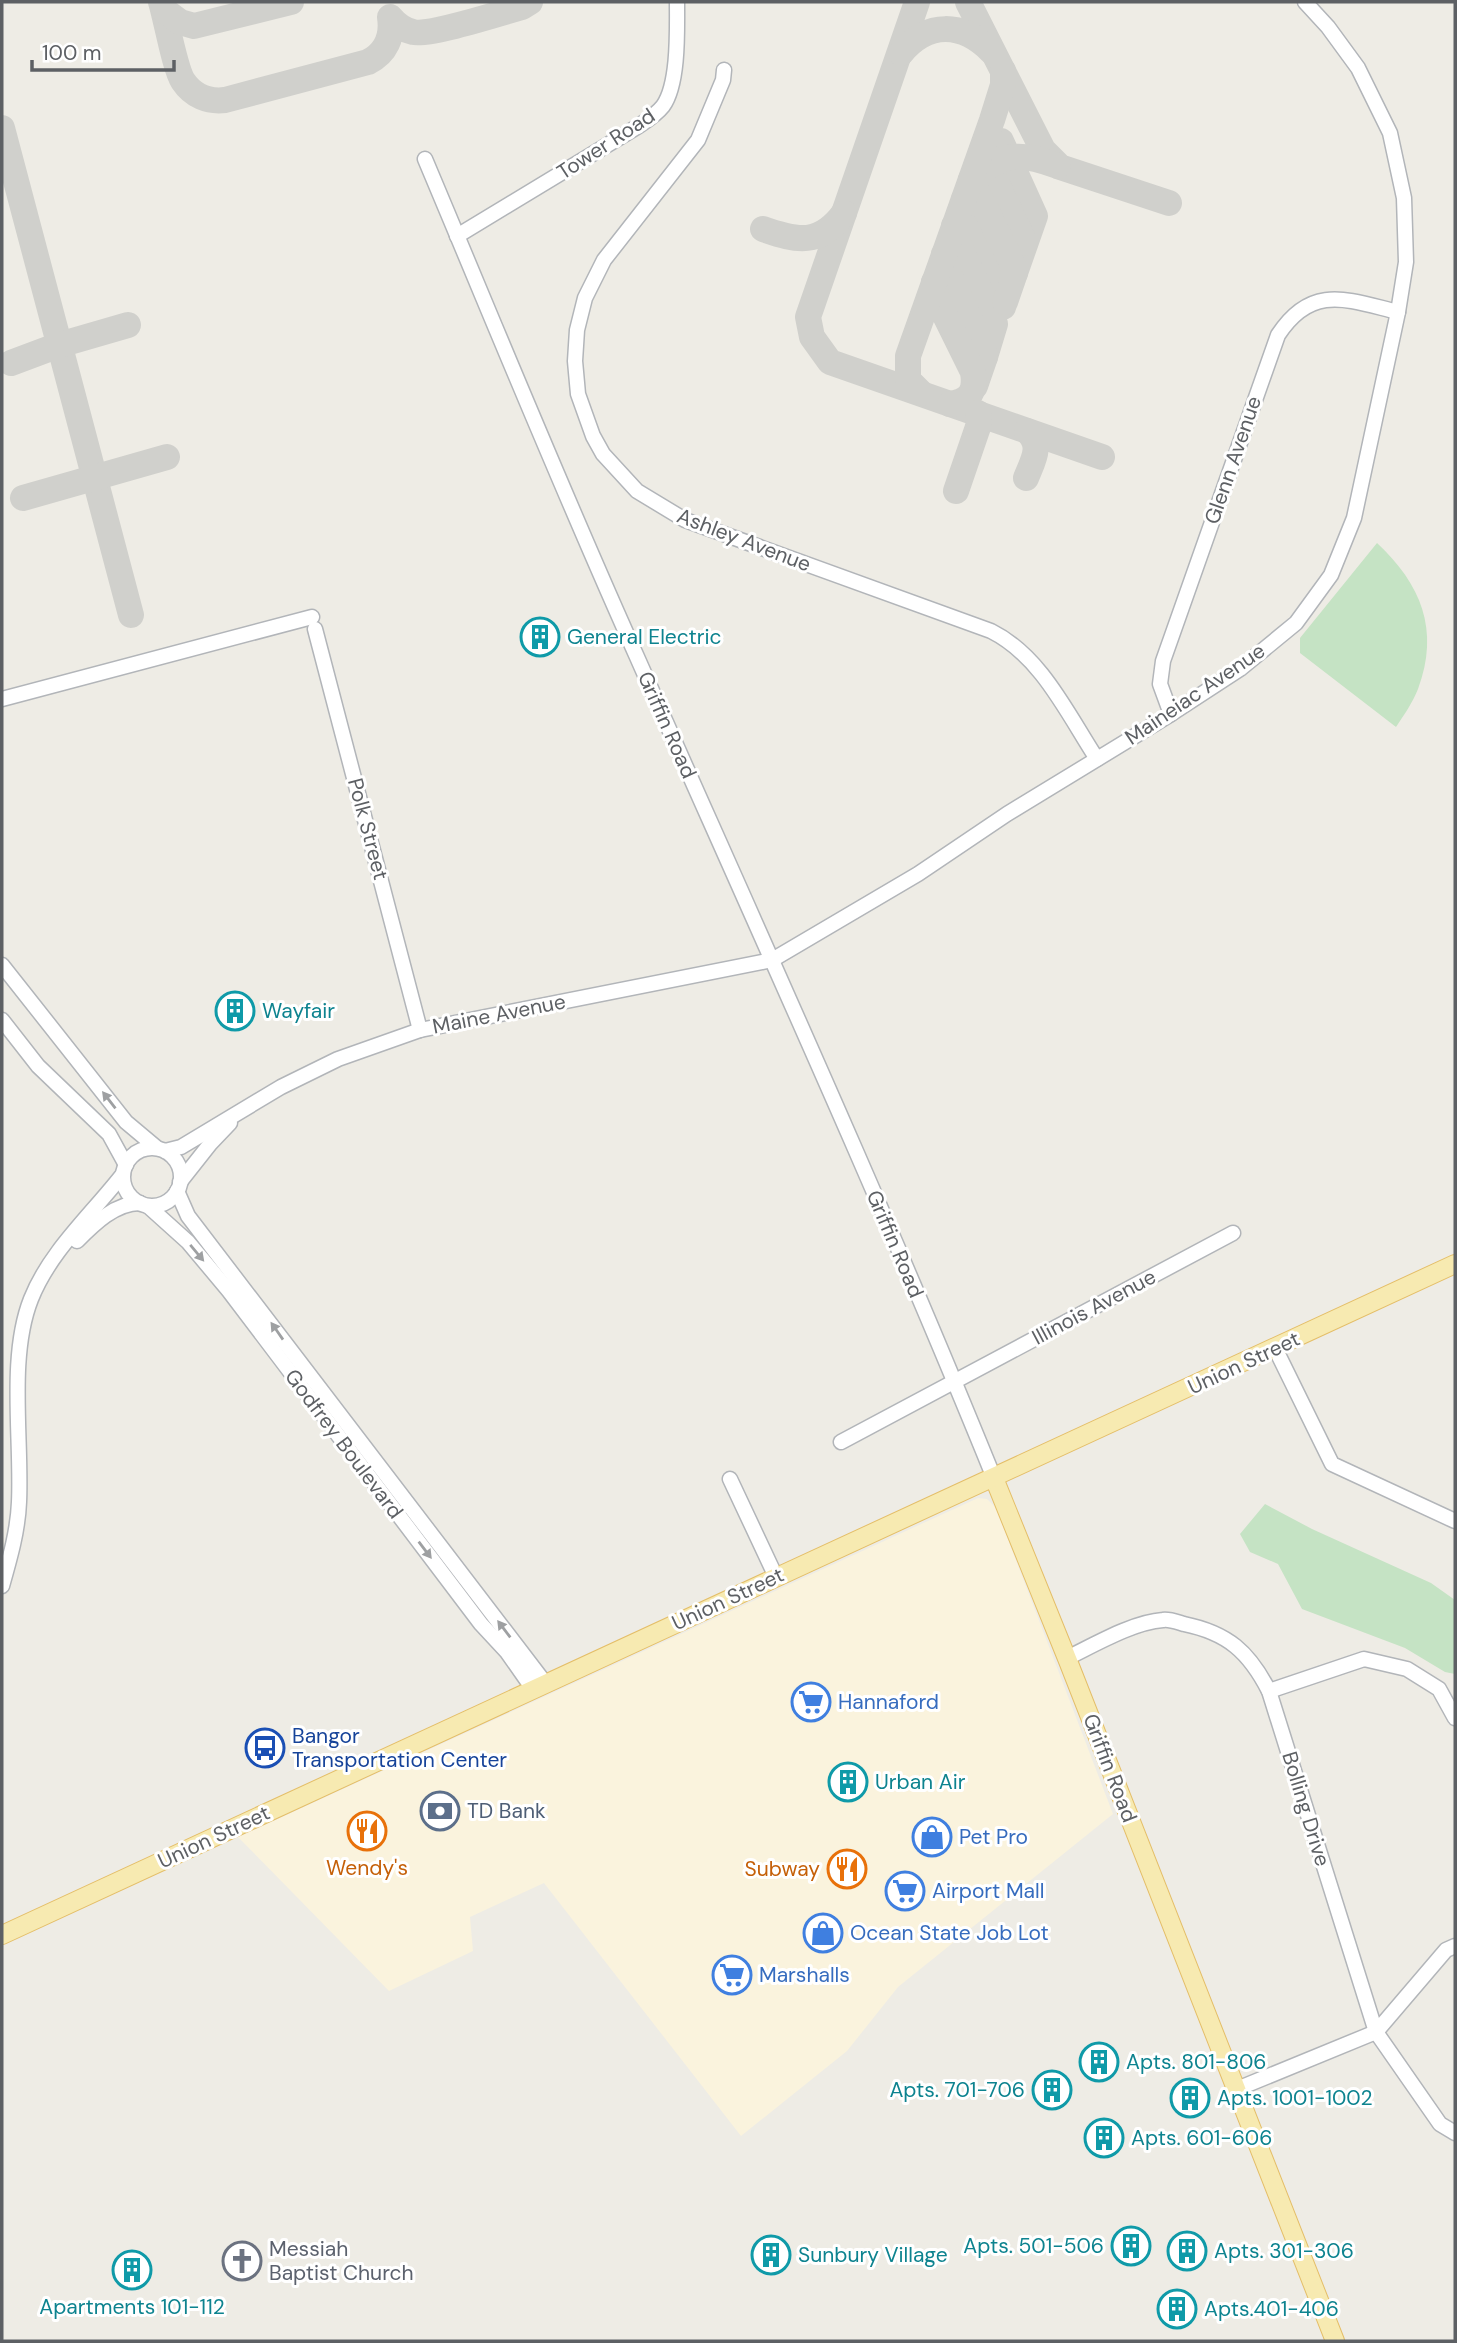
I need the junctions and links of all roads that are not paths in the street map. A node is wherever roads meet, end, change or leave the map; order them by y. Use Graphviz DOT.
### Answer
graph roads {
  1 [pos="677,2"];
  2 [pos="1305,2"];
  3 [pos="724,70"];
  4 [pos="425,159"];
  5 [pos="457,236"];
  6 [pos="1398,312"];
  7 [pos="2,699"];
  8 [pos="1171,714"];
  9 [pos="1097,759"];
  10 [pos="772,960"];
  11 [pos="2,965"];
  12 [pos="2,1020"];
  13 [pos="421,1030"];
  14 [pos="240,1111"];
  15 [pos="161,1150"];
  16 [pos="124,1169"];
  17 [pos="179,1186"];
  18 [pos="144,1204"];
  19 [pos="1233,1233"];
  20 [pos="1455,1264"];
  21 [pos="47,1268"];
  22 [pos="1275,1348"];
  23 [pos="954,1381"];
  24 [pos="841,1442"];
  25 [pos="730,1479"];
  26 [pos="994,1479"];
  27 [pos="1453,1515"];
  28 [pos="776,1577"];
  29 [pos="2,1586"];
  30 [pos="1067,1658"];
  31 [pos="539,1686"];
  32 [pos="1269,1691"];
  33 [pos="1455,1718"];
  34 [pos="2,1935"];
  35 [pos="1455,1945"];
  36 [pos="1376,2032"];
  37 [pos="1237,2089"];
  38 [pos="1455,2133"];
  39 [pos="1335,2341"];
  1 -- 5 [label="street, Tower Road"];
  2 -- 6 [label="street, Maineiac Avenue"];
  3 -- 9 [label="street, Ashley Avenue"];
  4 -- 5 [label="street, Griffin Road"];
  5 -- 10 [label="street, Griffin Road"];
  6 -- 8 [label="street, Maineiac Avenue"];
  6 -- 8 [label="street, Glenn Avenue"];
  7 -- 13 [label="street, Polk Street"];
  8 -- 9 [label="street, Maineiac Avenue"];
  9 -- 10 [label="street, Maineiac Avenue"];
  10 -- 13 [label="street, Maine Avenue"];
  10 -- 23 [label="street, Griffin Road"];
  15 -- 11 [label="street, one-way"];
  12 -- 16 [label="street"];
  13 -- 14 [label="street, Maine Avenue"];
  14 -- 15 [label="street, Maine Avenue"];
  14 -- 17 [label="street, Maine Avenue"];
  15 -- 16 [label="street"];
  15 -- 17 [label="street"];
  16 -- 18 [label="street"];
  16 -- 21 [label="street"];
  17 -- 18 [label="street"];
  31 -- 17 [label="street, Godfrey Boulevard, one-way"];
  18 -- 21 [label="street"];
  18 -- 31 [label="street, Godfrey Boulevard, one-way"];
  19 -- 23 [label="street, Illinois Avenue"];
  20 -- 22 [label="main road, Union Street"];
  21 -- 29 [label="street"];
  22 -- 26 [label="main road, Union Street"];
  22 -- 27 [label="street"];
  23 -- 24 [label="street, Illinois Avenue"];
  23 -- 26 [label="street, Griffin Road"];
  25 -- 28 [label="street"];
  26 -- 28 [label="main road, Union Street"];
  26 -- 30 [label="main road, Griffin Road"];
  28 -- 31 [label="main road, Union Street"];
  30 -- 32 [label="street, Bolling Drive"];
  30 -- 37 [label="main road, Griffin Road"];
  31 -- 34 [label="main road, Union Street"];
  32 -- 33 [label="street"];
  32 -- 36 [label="street, Bolling Drive"];
  35 -- 36 [label="street"];
  36 -- 37 [label="street"];
  36 -- 38 [label="street, Bolling Drive"];
  37 -- 39 [label="main road, Griffin Road"];
}
